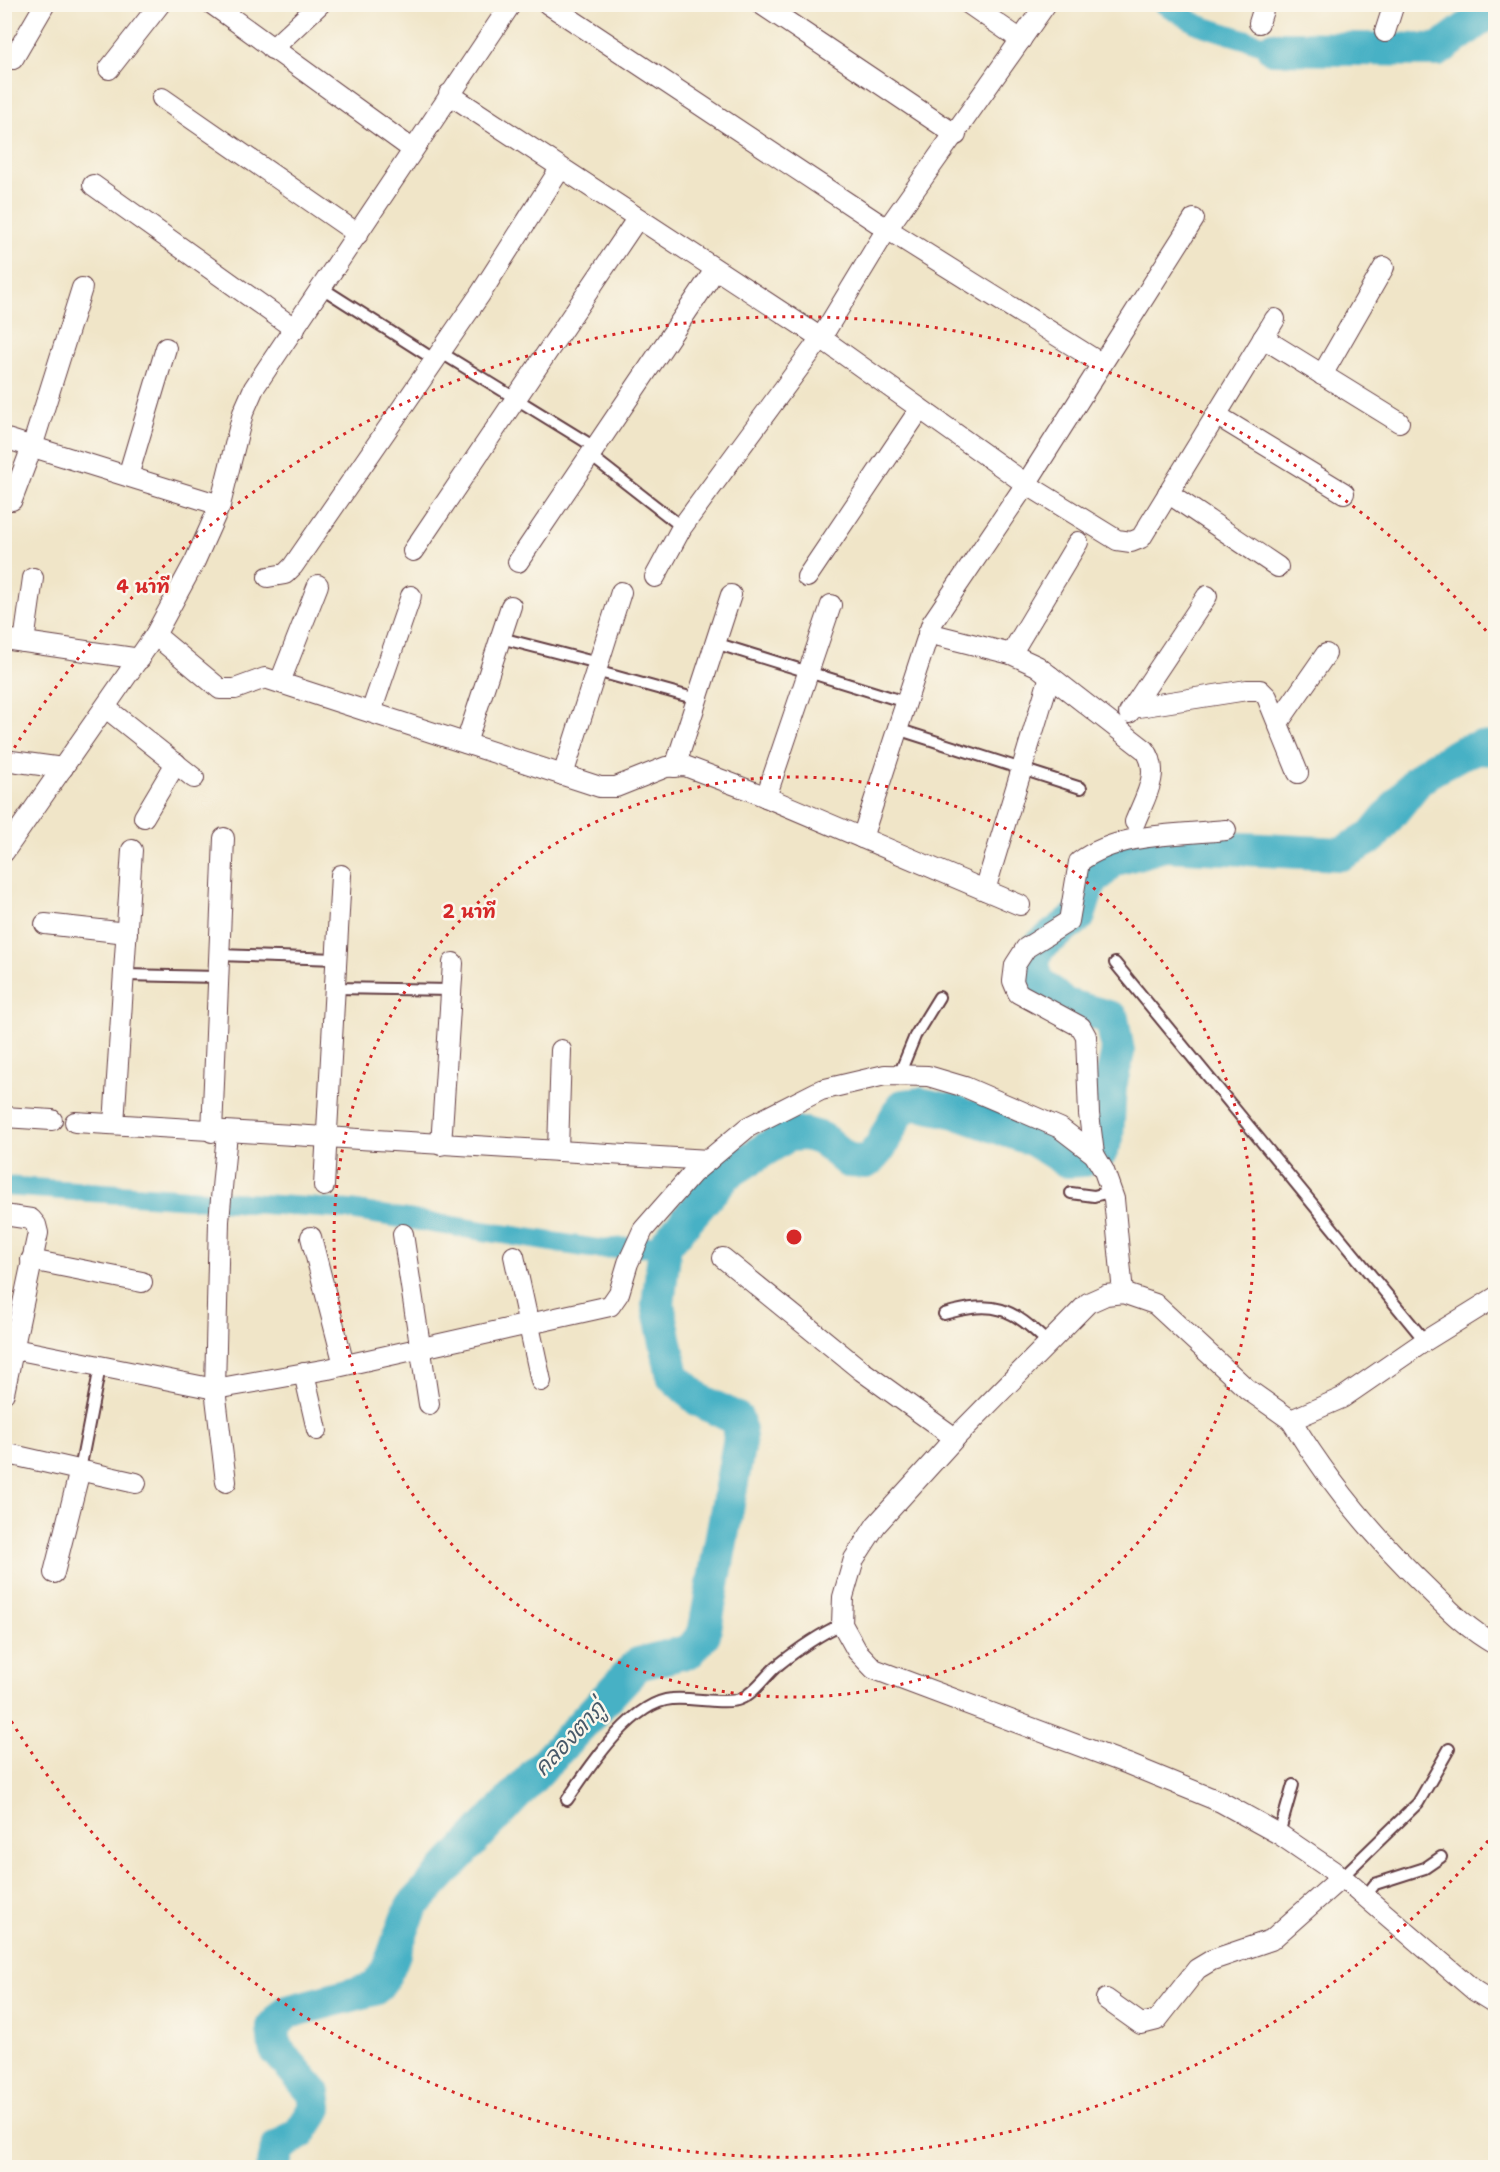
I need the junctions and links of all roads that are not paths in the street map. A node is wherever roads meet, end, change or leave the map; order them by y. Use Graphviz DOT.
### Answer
graph roads {
  1 [pos="45,4"];
  2 [pos="160,4"];
  3 [pos="212,4"];
  4 [pos="320,4"];
  5 [pos="511,4"];
  6 [pos="548,4"];
  7 [pos="761,4"];
  8 [pos="969,4"];
  9 [pos="1046,4"];
  10 [pos="1394,4"];
  11 [pos="1385,32"];
  12 [pos="1021,40"];
  13 [pos="272,49"];
  14 [pos="14,59"];
  15 [pos="109,69"];
  16 [pos="449,94"];
  17 [pos="162,98"];
  18 [pos="956,135"];
  19 [pos="412,149"];
  20 [pos="560,169"];
  21 [pos="93,185"];
  22 [pos="637,219"];
  23 [pos="1194,219"];
  24 [pos="887,229"];
  25 [pos="358,234"];
  26 [pos="1384,267"];
  27 [pos="715,270"];
  28 [pos="82,288"];
  29 [pos="322,288"];
  30 [pos="1275,319"];
  31 [pos="295,329"];
  32 [pos="821,338"];
  33 [pos="1263,338"];
  34 [pos="166,348"];
  35 [pos="437,356"];
  36 [pos="1102,364"];
  37 [pos="1322,375"];
  38 [pos="516,400"];
  39 [pos="920,409"];
  40 [pos="1216,415"];
  41 [pos="1399,422"];
  42 [pos="4,438"];
  43 [pos="32,447"];
  44 [pos="593,452"];
  45 [pos="128,476"];
  46 [pos="1026,484"];
  47 [pos="1168,493"];
  48 [pos="1344,493"];
  49 [pos="12,500"];
  50 [pos="220,505"];
  51 [pos="682,527"];
  52 [pos="1078,542"];
  53 [pos="413,551"];
  54 [pos="518,562"];
  55 [pos="1278,567"];
  56 [pos="268,577"];
  57 [pos="655,577"];
  58 [pos="807,577"];
  59 [pos="33,578"];
  60 [pos="318,585"];
  61 [pos="621,592"];
  62 [pos="730,595"];
  63 [pos="411,596"];
  64 [pos="1207,596"];
  65 [pos="831,605"];
  66 [pos="511,606"];
  67 [pos="928,633"];
  68 [pos="155,635"];
  69 [pos="501,638"];
  70 [pos="14,640"];
  71 [pos="715,643"];
  72 [pos="1011,654"];
  73 [pos="1326,654"];
  74 [pos="140,659"];
  75 [pos="597,667"];
  76 [pos="808,672"];
  77 [pos="1050,676"];
  78 [pos="280,682"];
  79 [pos="697,699"];
  80 [pos="905,702"];
  81 [pos="106,708"];
  82 [pos="1132,708"];
  83 [pos="371,712"];
  84 [pos="1278,723"];
  85 [pos="1119,728"];
  86 [pos="897,729"];
  87 [pos="466,743"];
  88 [pos="4,760"];
  89 [pos="176,763"];
  90 [pos="675,767"];
  91 [pos="63,768"];
  92 [pos="1021,770"];
  93 [pos="1298,772"];
  94 [pos="564,775"];
  95 [pos="194,778"];
  96 [pos="1081,788"];
  97 [pos="766,797"];
  98 [pos="144,817"];
  99 [pos="1135,822"];
  100 [pos="1226,830"];
  101 [pos="224,838"];
  102 [pos="861,838"];
  103 [pos="132,850"];
  104 [pos="4,852"];
  105 [pos="341,875"];
  106 [pos="985,890"];
  107 [pos="1020,905"];
  108 [pos="45,924"];
  109 [pos="127,933"];
  110 [pos="219,955"];
  111 [pos="337,959"];
  112 [pos="453,963"];
  113 [pos="1115,963"];
  114 [pos="124,975"];
  115 [pos="218,977"];
  116 [pos="335,987"];
  117 [pos="452,990"];
  118 [pos="939,997"];
  119 [pos="561,1050"];
  120 [pos="899,1075"];
  121 [pos="4,1117"];
  122 [pos="52,1120"];
  123 [pos="75,1122"];
  124 [pos="114,1124"];
  125 [pos="220,1132"];
  126 [pos="328,1138"];
  127 [pos="441,1145"];
  128 [pos="558,1151"];
  129 [pos="1094,1154"];
  130 [pos="709,1160"];
  131 [pos="324,1186"];
  132 [pos="1113,1191"];
  133 [pos="1071,1193"];
  134 [pos="4,1215"];
  135 [pos="403,1234"];
  136 [pos="311,1237"];
  137 [pos="514,1256"];
  138 [pos="723,1258"];
  139 [pos="31,1260"];
  140 [pos="142,1282"];
  141 [pos="1123,1293"];
  142 [pos="1496,1297"];
  143 [pos="944,1314"];
  144 [pos="528,1324"];
  145 [pos="1425,1341"];
  146 [pos="1048,1343"];
  147 [pos="9,1348"];
  148 [pos="422,1348"];
  149 [pos="344,1365"];
  150 [pos="100,1367"];
  151 [pos="304,1373"];
  152 [pos="541,1381"];
  153 [pos="215,1389"];
  154 [pos="4,1393"];
  155 [pos="429,1404"];
  156 [pos="1292,1420"];
  157 [pos="317,1430"];
  158 [pos="955,1438"];
  159 [pos="4,1453"];
  160 [pos="80,1470"];
  161 [pos="226,1482"];
  162 [pos="136,1483"];
  163 [pos="54,1573"];
  164 [pos="842,1624"];
  165 [pos="1496,1645"];
  166 [pos="1449,1749"];
  167 [pos="1293,1785"];
  168 [pos="567,1800"];
  169 [pos="1279,1834"];
  170 [pos="1441,1857"];
  171 [pos="1342,1877"];
  172 [pos="1365,1897"];
  173 [pos="1106,1999"];
  174 [pos="1496,2004"];
  1 -- 14 [label="street"];
  2 -- 15 [label="street"];
  3 -- 13 [label="street"];
  4 -- 13 [label="street"];
  5 -- 16 [label="street"];
  6 -- 24 [label="street"];
  7 -- 18 [label="street"];
  8 -- 12 [label="street"];
  9 -- 12 [label="street"];
  10 -- 11 [label="street"];
  12 -- 18 [label="street"];
  13 -- 19 [label="street"];
  16 -- 19 [label="street"];
  16 -- 20 [label="street"];
  17 -- 25 [label="street"];
  18 -- 24 [label="street"];
  19 -- 25 [label="street"];
  20 -- 22 [label="street"];
  20 -- 35 [label="street"];
  21 -- 31 [label="street"];
  22 -- 27 [label="street"];
  22 -- 38 [label="street"];
  23 -- 36 [label="street"];
  24 -- 32 [label="street"];
  24 -- 36 [label="street"];
  25 -- 29 [label="street"];
  26 -- 37 [label="street"];
  27 -- 32 [label="street"];
  27 -- 44 [label="street"];
  28 -- 43 [label="street"];
  29 -- 31 [label="street"];
  29 -- 35 [label="lane"];
  30 -- 33 [label="street"];
  31 -- 50 [label="street"];
  32 -- 39 [label="street"];
  32 -- 51 [label="street"];
  33 -- 37 [label="street"];
  33 -- 40 [label="street"];
  34 -- 45 [label="street"];
  35 -- 38 [label="lane"];
  35 -- 56 [label="street"];
  36 -- 46 [label="street"];
  37 -- 41 [label="street"];
  38 -- 44 [label="lane"];
  38 -- 53 [label="street"];
  39 -- 46 [label="street"];
  39 -- 58 [label="street"];
  40 -- 47 [label="street"];
  40 -- 48 [label="street"];
  42 -- 43 [label="street"];
  43 -- 45 [label="street"];
  43 -- 49 [label="street"];
  44 -- 51 [label="lane"];
  44 -- 54 [label="street"];
  45 -- 50 [label="street"];
  46 -- 47 [label="street"];
  46 -- 67 [label="street"];
  47 -- 55 [label="street"];
  50 -- 68 [label="street"];
  51 -- 57 [label="street"];
  52 -- 72 [label="street"];
  59 -- 70 [label="street"];
  60 -- 78 [label="street"];
  61 -- 75 [label="street"];
  62 -- 71 [label="street"];
  63 -- 83 [label="street"];
  64 -- 82 [label="street"];
  65 -- 76 [label="street"];
  66 -- 69 [label="street"];
  67 -- 72 [label="street"];
  67 -- 80 [label="street"];
  68 -- 74 [label="street"];
  68 -- 78 [label="street"];
  69 -- 75 [label="lane"];
  69 -- 87 [label="street"];
  70 -- 74 [label="street"];
  71 -- 76 [label="lane"];
  71 -- 79 [label="street"];
  72 -- 77 [label="street"];
  73 -- 84 [label="street"];
  74 -- 81 [label="street"];
  75 -- 79 [label="lane"];
  75 -- 94 [label="street"];
  76 -- 80 [label="lane"];
  76 -- 97 [label="street"];
  77 -- 85 [label="street"];
  77 -- 92 [label="street"];
  78 -- 83 [label="street"];
  79 -- 90 [label="street"];
  80 -- 86 [label="street"];
  81 -- 89 [label="street"];
  81 -- 91 [label="street"];
  82 -- 84 [label="street"];
  82 -- 85 [label="street"];
  83 -- 87 [label="street"];
  84 -- 93 [label="street"];
  85 -- 99 [label="street"];
  86 -- 92 [label="lane"];
  86 -- 102 [label="street"];
  87 -- 94 [label="street"];
  88 -- 91 [label="street"];
  89 -- 95 [label="street"];
  89 -- 98 [label="street"];
  90 -- 94 [label="street"];
  90 -- 97 [label="street"];
  91 -- 104 [label="street"];
  92 -- 96 [label="lane"];
  92 -- 106 [label="street"];
  97 -- 102 [label="street"];
  100 -- 129 [label="street"];
  101 -- 110 [label="street"];
  102 -- 106 [label="street"];
  103 -- 109 [label="street"];
  105 -- 111 [label="street"];
  106 -- 107 [label="street"];
  108 -- 109 [label="street"];
  109 -- 114 [label="street"];
  110 -- 111 [label="lane"];
  110 -- 115 [label="street"];
  111 -- 116 [label="street"];
  112 -- 117 [label="street"];
  113 -- 145 [label="lane"];
  114 -- 115 [label="lane"];
  114 -- 124 [label="street"];
  115 -- 125 [label="street"];
  116 -- 117 [label="lane"];
  116 -- 126 [label="street"];
  117 -- 127 [label="street"];
  118 -- 120 [label="lane"];
  119 -- 128 [label="street"];
  120 -- 129 [label="street"];
  120 -- 130 [label="street"];
  121 -- 122 [label="street"];
  123 -- 124 [label="street"];
  124 -- 125 [label="street"];
  125 -- 126 [label="street"];
  125 -- 153 [label="street"];
  126 -- 127 [label="street"];
  126 -- 131 [label="street"];
  127 -- 128 [label="street"];
  128 -- 130 [label="street"];
  129 -- 132 [label="street"];
  130 -- 144 [label="street"];
  132 -- 133 [label="lane"];
  132 -- 141 [label="street"];
  134 -- 139 [label="street"];
  135 -- 148 [label="street"];
  136 -- 149 [label="street"];
  137 -- 144 [label="street"];
  138 -- 158 [label="street"];
  139 -- 140 [label="street"];
  139 -- 147 [label="street"];
  141 -- 146 [label="street"];
  141 -- 156 [label="street"];
  142 -- 145 [label="street"];
  143 -- 146 [label="lane"];
  144 -- 148 [label="street"];
  144 -- 152 [label="street"];
  145 -- 156 [label="street"];
  146 -- 158 [label="street"];
  147 -- 150 [label="street"];
  147 -- 154 [label="street"];
  148 -- 149 [label="street"];
  148 -- 155 [label="street"];
  149 -- 151 [label="street"];
  150 -- 153 [label="street"];
  150 -- 160 [label="lane"];
  151 -- 153 [label="street"];
  151 -- 157 [label="street"];
  153 -- 161 [label="street"];
  156 -- 165 [label="street"];
  158 -- 164 [label="street"];
  159 -- 160 [label="street"];
  160 -- 162 [label="street"];
  160 -- 163 [label="street"];
  164 -- 168 [label="lane"];
  164 -- 169 [label="street"];
  166 -- 171 [label="lane"];
  167 -- 169 [label="lane"];
  169 -- 171 [label="street"];
  170 -- 172 [label="lane"];
  171 -- 172 [label="street"];
  171 -- 173 [label="street"];
  172 -- 174 [label="street"];
}
